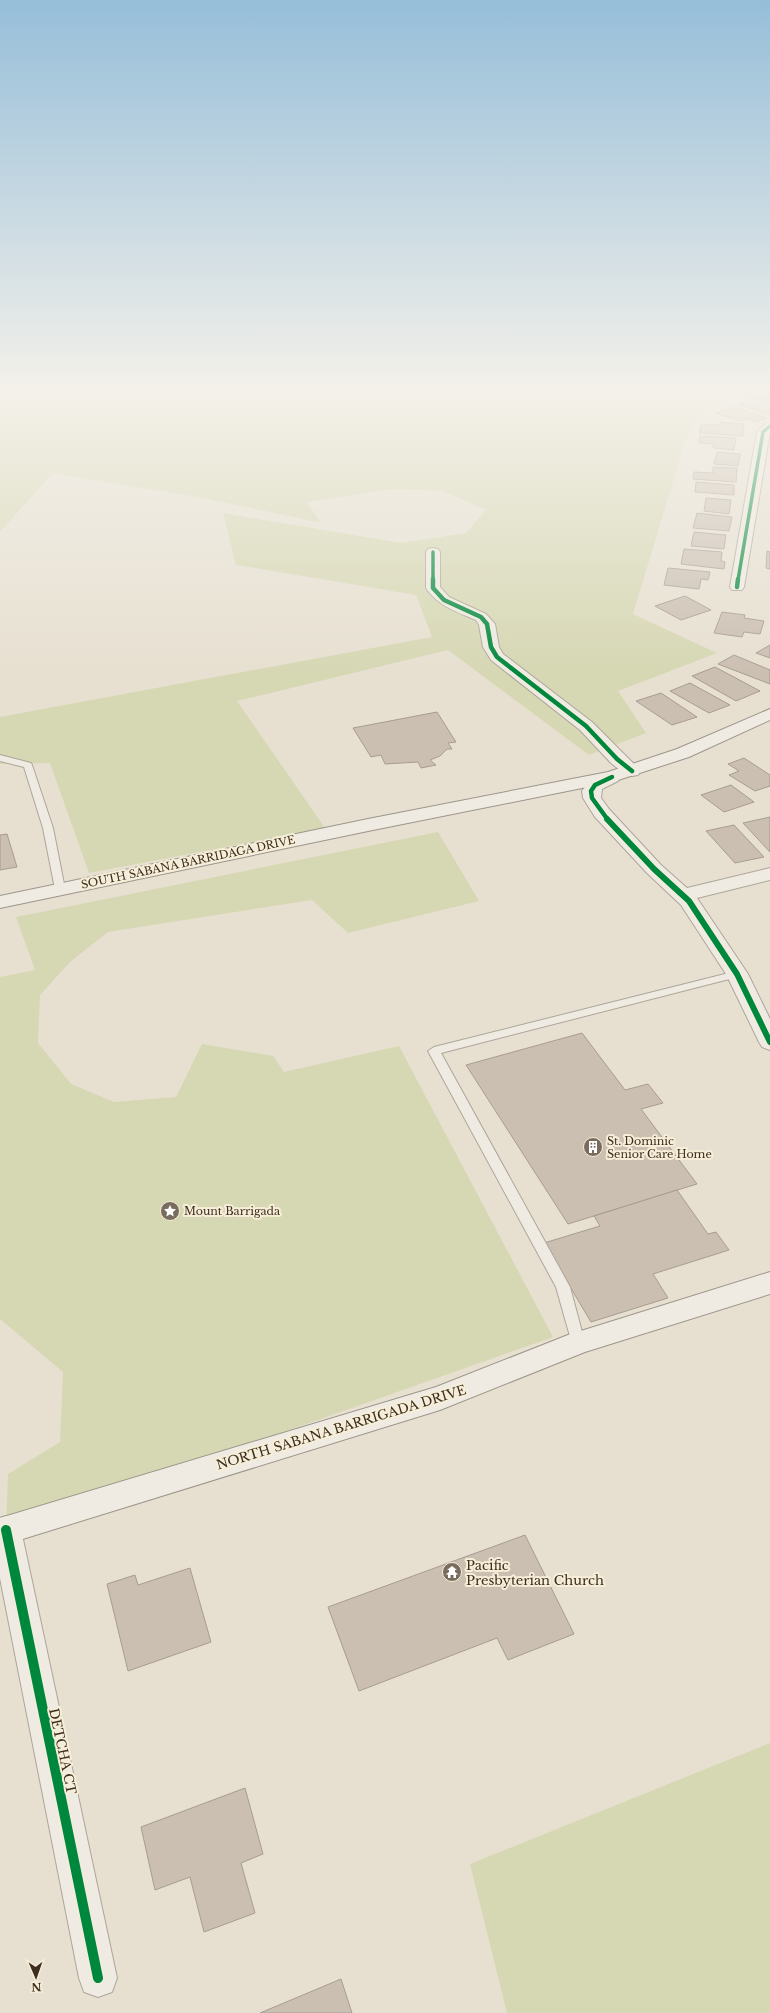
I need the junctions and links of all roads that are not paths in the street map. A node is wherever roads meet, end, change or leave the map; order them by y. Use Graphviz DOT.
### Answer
graph roads {
  1 [pos="759,487"];
  2 [pos="433,552"];
  3 [pos="737,587"];
  4 [pos="770,714"];
  5 [pos="0,758"];
  6 [pos="632,771"];
  7 [pos="612,777"];
  8 [pos="770,874"];
  9 [pos="60,889"];
  10 [pos="683,895"];
  11 [pos="0,902"];
  12 [pos="737,974"];
  13 [pos="770,1042"];
  14 [pos="770,1283"];
  15 [pos="578,1343"];
  16 [pos="3,1531"];
  17 [pos="98,1978"];
  1 -- 3 [label="street"];
  2 -- 6 [label="street"];
  4 -- 6 [label="street"];
  5 -- 9 [label="lane"];
  6 -- 7 [label="street"];
  7 -- 9 [label="street, SOUTH SABANA BARRIDAGA DRIVE"];
  7 -- 10 [label="street"];
  8 -- 10 [label="street"];
  9 -- 11 [label="street, SOUTH SABANA BARRIDAGA DRIVE"];
  10 -- 12 [label="street"];
  12 -- 13 [label="street"];
  12 -- 15 [label="lane"];
  14 -- 15 [label="street, NORTH SABANA BARRIGADA DRIVE"];
  15 -- 16 [label="street, NORTH SABANA BARRIGADA DRIVE"];
  16 -- 17 [label="street, DETCHA CT"];
}
